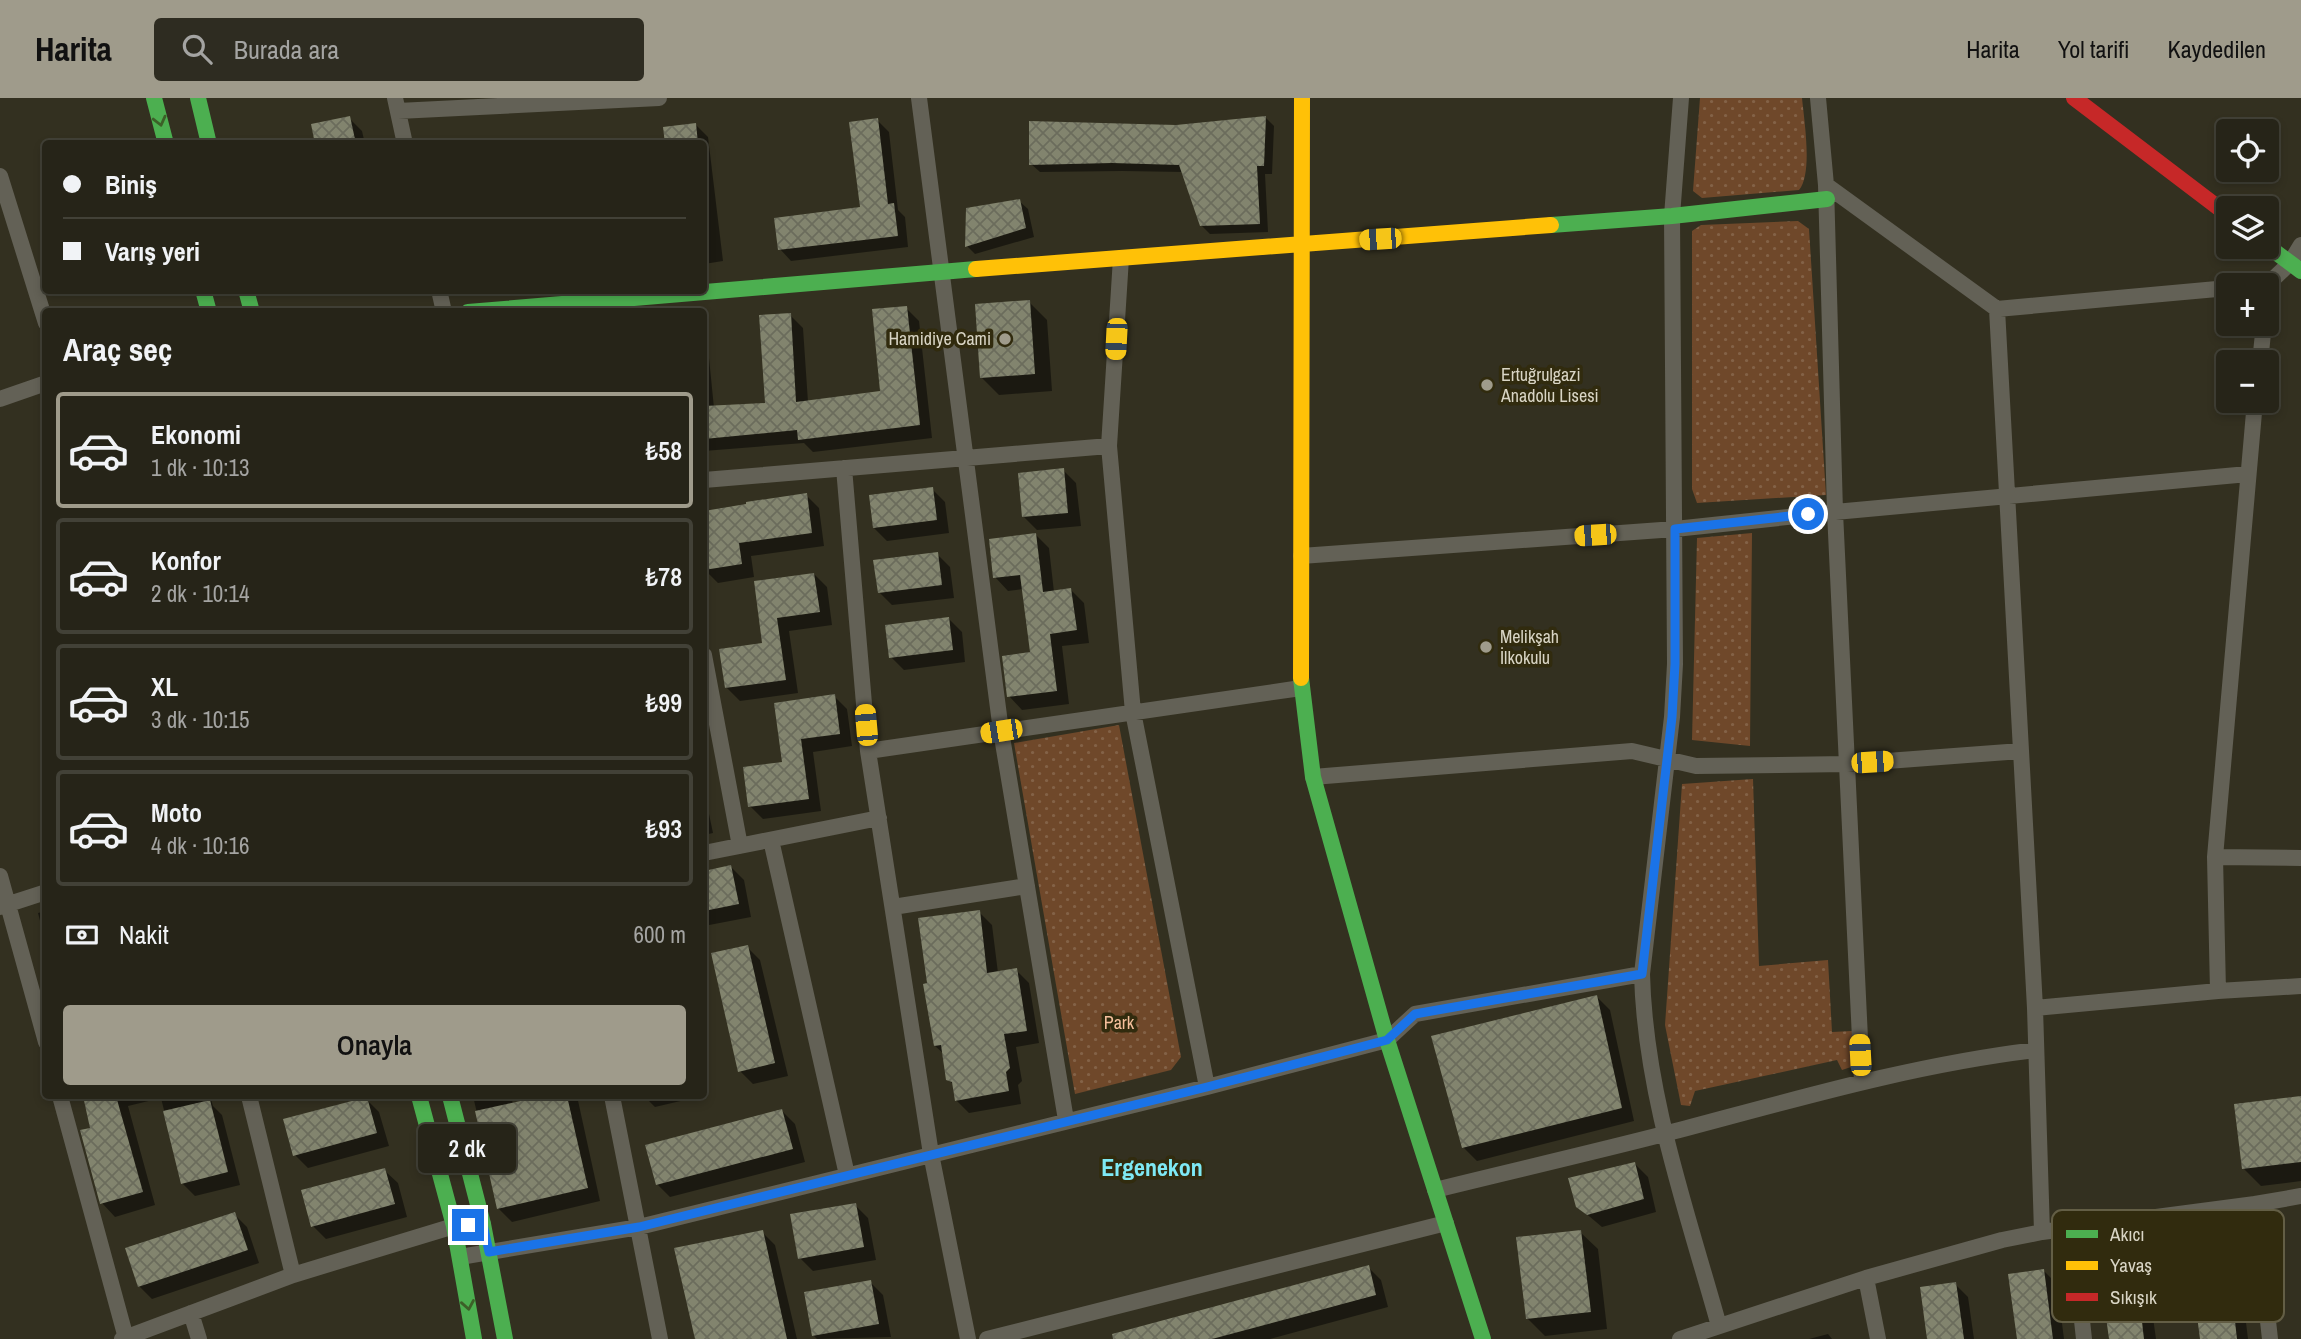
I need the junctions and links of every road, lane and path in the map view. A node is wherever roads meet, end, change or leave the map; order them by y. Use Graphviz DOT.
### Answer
graph roads {
  1 [pos="154,98"];
  2 [pos="198,98"];
  3 [pos="659,98"];
  4 [pos="919,98"];
  5 [pos="1303,98"];
  6 [pos="1681,98"];
  7 [pos="1818,98"];
  8 [pos="2074,98"];
  9 [pos="396,104"];
  10 [pos="165,140"];
  11 [pos="208,140"];
  12 [pos="404,140"];
  13 [pos="1,180"];
  14 [pos="1826,192"];
  15 [pos="2216,206"];
  16 [pos="1672,216"];
  17 [pos="1300,245"];
  18 [pos="2301,245"];
  19 [pos="2279,255"];
  20 [pos="1121,258"];
  21 [pos="2295,267"];
  22 [pos="942,272"];
  23 [pos="2279,276"];
  24 [pos="2216,289"];
  25 [pos="707,292"];
  26 [pos="681,294"];
  27 [pos="515,308"];
  28 [pos="1997,309"];
  29 [pos="42,310"];
  30 [pos="42,384"];
  31 [pos="0,399"];
  32 [pos="2254,413"];
  33 [pos="1109,446"];
  34 [pos="966,459"];
  35 [pos="844,468"];
  36 [pos="2248,474"];
  37 [pos="707,480"];
  38 [pos="2007,496"];
  39 [pos="1835,512"];
  40 [pos="1675,529"];
  41 [pos="1301,556"];
  42 [pos="707,671"];
  43 [pos="1301,688"];
  44 [pos="1133,712"];
  45 [pos="1001,731"];
  46 [pos="868,751"];
  47 [pos="2021,751"];
  48 [pos="1666,758"];
  49 [pos="1847,764"];
  50 [pos="1312,777"];
  51 [pos="879,818"];
  52 [pos="771,840"];
  53 [pos="740,846"];
  54 [pos="707,852"];
  55 [pos="2215,857"];
  56 [pos="2301,858"];
  57 [pos="0,876"];
  58 [pos="1027,886"];
  59 [pos="42,892"];
  60 [pos="4,905"];
  61 [pos="892,907"];
  62 [pos="1642,974"];
  63 [pos="2301,986"];
  64 [pos="2218,991"];
  65 [pos="2035,1008"];
  66 [pos="42,1029"];
  67 [pos="1387,1040"];
  68 [pos="2036,1050"];
  69 [pos="1862,1081"];
  70 [pos="1207,1087"];
  71 [pos="61,1099"];
  72 [pos="250,1099"];
  73 [pos="420,1099"];
  74 [pos="451,1099"];
  75 [pos="613,1099"];
  76 [pos="1066,1120"];
  77 [pos="1666,1134"];
  78 [pos="931,1154"];
  79 [pos="847,1175"];
  80 [pos="1435,1190"];
  81 [pos="2301,1196"];
  82 [pos="2256,1204"];
  83 [pos="2210,1210"];
  84 [pos="2257,1210"];
  85 [pos="1446,1223"];
  86 [pos="483,1224"];
  87 [pos="454,1226"];
  88 [pos="639,1227"];
  89 [pos="2052,1231"];
  90 [pos="2042,1232"];
  91 [pos="489,1252"];
  92 [pos="460,1257"];
  93 [pos="293,1275"];
  94 [pos="1866,1278"];
  95 [pos="191,1313"];
  96 [pos="1719,1326"];
  97 [pos="124,1338"];
  98 [pos="199,1339"];
  99 [pos="474,1339"];
  100 [pos="505,1339"];
  101 [pos="660,1339"];
  102 [pos="968,1339"];
  103 [pos="987,1339"];
  104 [pos="1483,1339"];
  105 [pos="1680,1339"];
  106 [pos="1878,1339"];
  1 -- 10 [label="street, one-way"];
  2 -- 11 [label="street"];
  3 -- 9 [label="street"];
  4 -- 22 [label="street"];
  5 -- 17 [label="street"];
  6 -- 16 [label="street"];
  7 -- 14 [label="street"];
  8 -- 15 [label="street"];
  9 -- 12 [label="street"];
  13 -- 29 [label="street"];
  14 -- 16 [label="street"];
  14 -- 28 [label="street"];
  14 -- 39 [label="street"];
  16 -- 17 [label="street"];
  16 -- 40 [label="street"];
  17 -- 20 [label="street"];
  17 -- 41 [label="street"];
  18 -- 21 [label="street"];
  19 -- 21 [label="street"];
  20 -- 22 [label="street"];
  20 -- 33 [label="street"];
  21 -- 23 [label="street"];
  22 -- 25 [label="street"];
  22 -- 34 [label="street"];
  24 -- 28 [label="street"];
  26 -- 27 [label="street"];
  28 -- 38 [label="street"];
  30 -- 31 [label="street"];
  32 -- 36 [label="street"];
  33 -- 34 [label="street"];
  33 -- 44 [label="street"];
  34 -- 35 [label="street"];
  34 -- 45 [label="street"];
  35 -- 37 [label="street"];
  35 -- 46 [label="street"];
  36 -- 38 [label="street"];
  36 -- 55 [label="street"];
  38 -- 39 [label="street"];
  38 -- 47 [label="street"];
  39 -- 40 [label="street"];
  39 -- 49 [label="street"];
  40 -- 41 [label="street"];
  40 -- 48 [label="street"];
  41 -- 43 [label="street"];
  42 -- 53 [label="street"];
  43 -- 44 [label="street"];
  43 -- 50 [label="street"];
  44 -- 45 [label="street"];
  44 -- 70 [label="street"];
  45 -- 46 [label="street"];
  45 -- 58 [label="street"];
  46 -- 51 [label="street"];
  47 -- 49 [label="street"];
  47 -- 65 [label="street"];
  48 -- 49 [label="street"];
  48 -- 50 [label="street"];
  48 -- 62 [label="street"];
  49 -- 69 [label="street"];
  50 -- 67 [label="street"];
  51 -- 52 [label="street"];
  51 -- 61 [label="street"];
  52 -- 53 [label="street"];
  52 -- 79 [label="street"];
  53 -- 54 [label="street"];
  55 -- 56 [label="street"];
  55 -- 64 [label="street"];
  57 -- 60 [label="street"];
  58 -- 61 [label="street"];
  58 -- 76 [label="street"];
  59 -- 60 [label="street"];
  60 -- 66 [label="street"];
  61 -- 78 [label="street"];
  62 -- 67 [label="street"];
  62 -- 77 [label="street"];
  63 -- 64 [label="street"];
  64 -- 65 [label="street"];
  65 -- 68 [label="street"];
  67 -- 70 [label="street"];
  67 -- 80 [label="street"];
  68 -- 69 [label="street"];
  68 -- 90 [label="street"];
  69 -- 77 [label="street"];
  70 -- 76 [label="street"];
  71 -- 97 [label="street"];
  72 -- 93 [label="street"];
  73 -- 87 [label="street"];
  74 -- 86 [label="street"];
  75 -- 88 [label="street"];
  76 -- 78 [label="street"];
  77 -- 80 [label="street"];
  77 -- 96 [label="street"];
  78 -- 79 [label="street"];
  78 -- 102 [label="street"];
  79 -- 88 [label="street"];
  80 -- 85 [label="street"];
  81 -- 82 [label="street"];
  82 -- 83 [label="street"];
  82 -- 84 [label="street"];
  85 -- 103 [label="street"];
  85 -- 104 [label="street"];
  86 -- 87 [label="street"];
  86 -- 91 [label="street"];
  87 -- 92 [label="street"];
  87 -- 93 [label="street"];
  88 -- 91 [label="street"];
  88 -- 101 [label="street"];
  89 -- 90 [label="street"];
  90 -- 94 [label="street"];
  91 -- 92 [label="street"];
  91 -- 100 [label="street"];
  92 -- 99 [label="street, one-way"];
  93 -- 95 [label="street"];
  94 -- 96 [label="street"];
  94 -- 106 [label="street"];
  95 -- 97 [label="street"];
  95 -- 98 [label="street"];
  96 -- 105 [label="street"];
}
